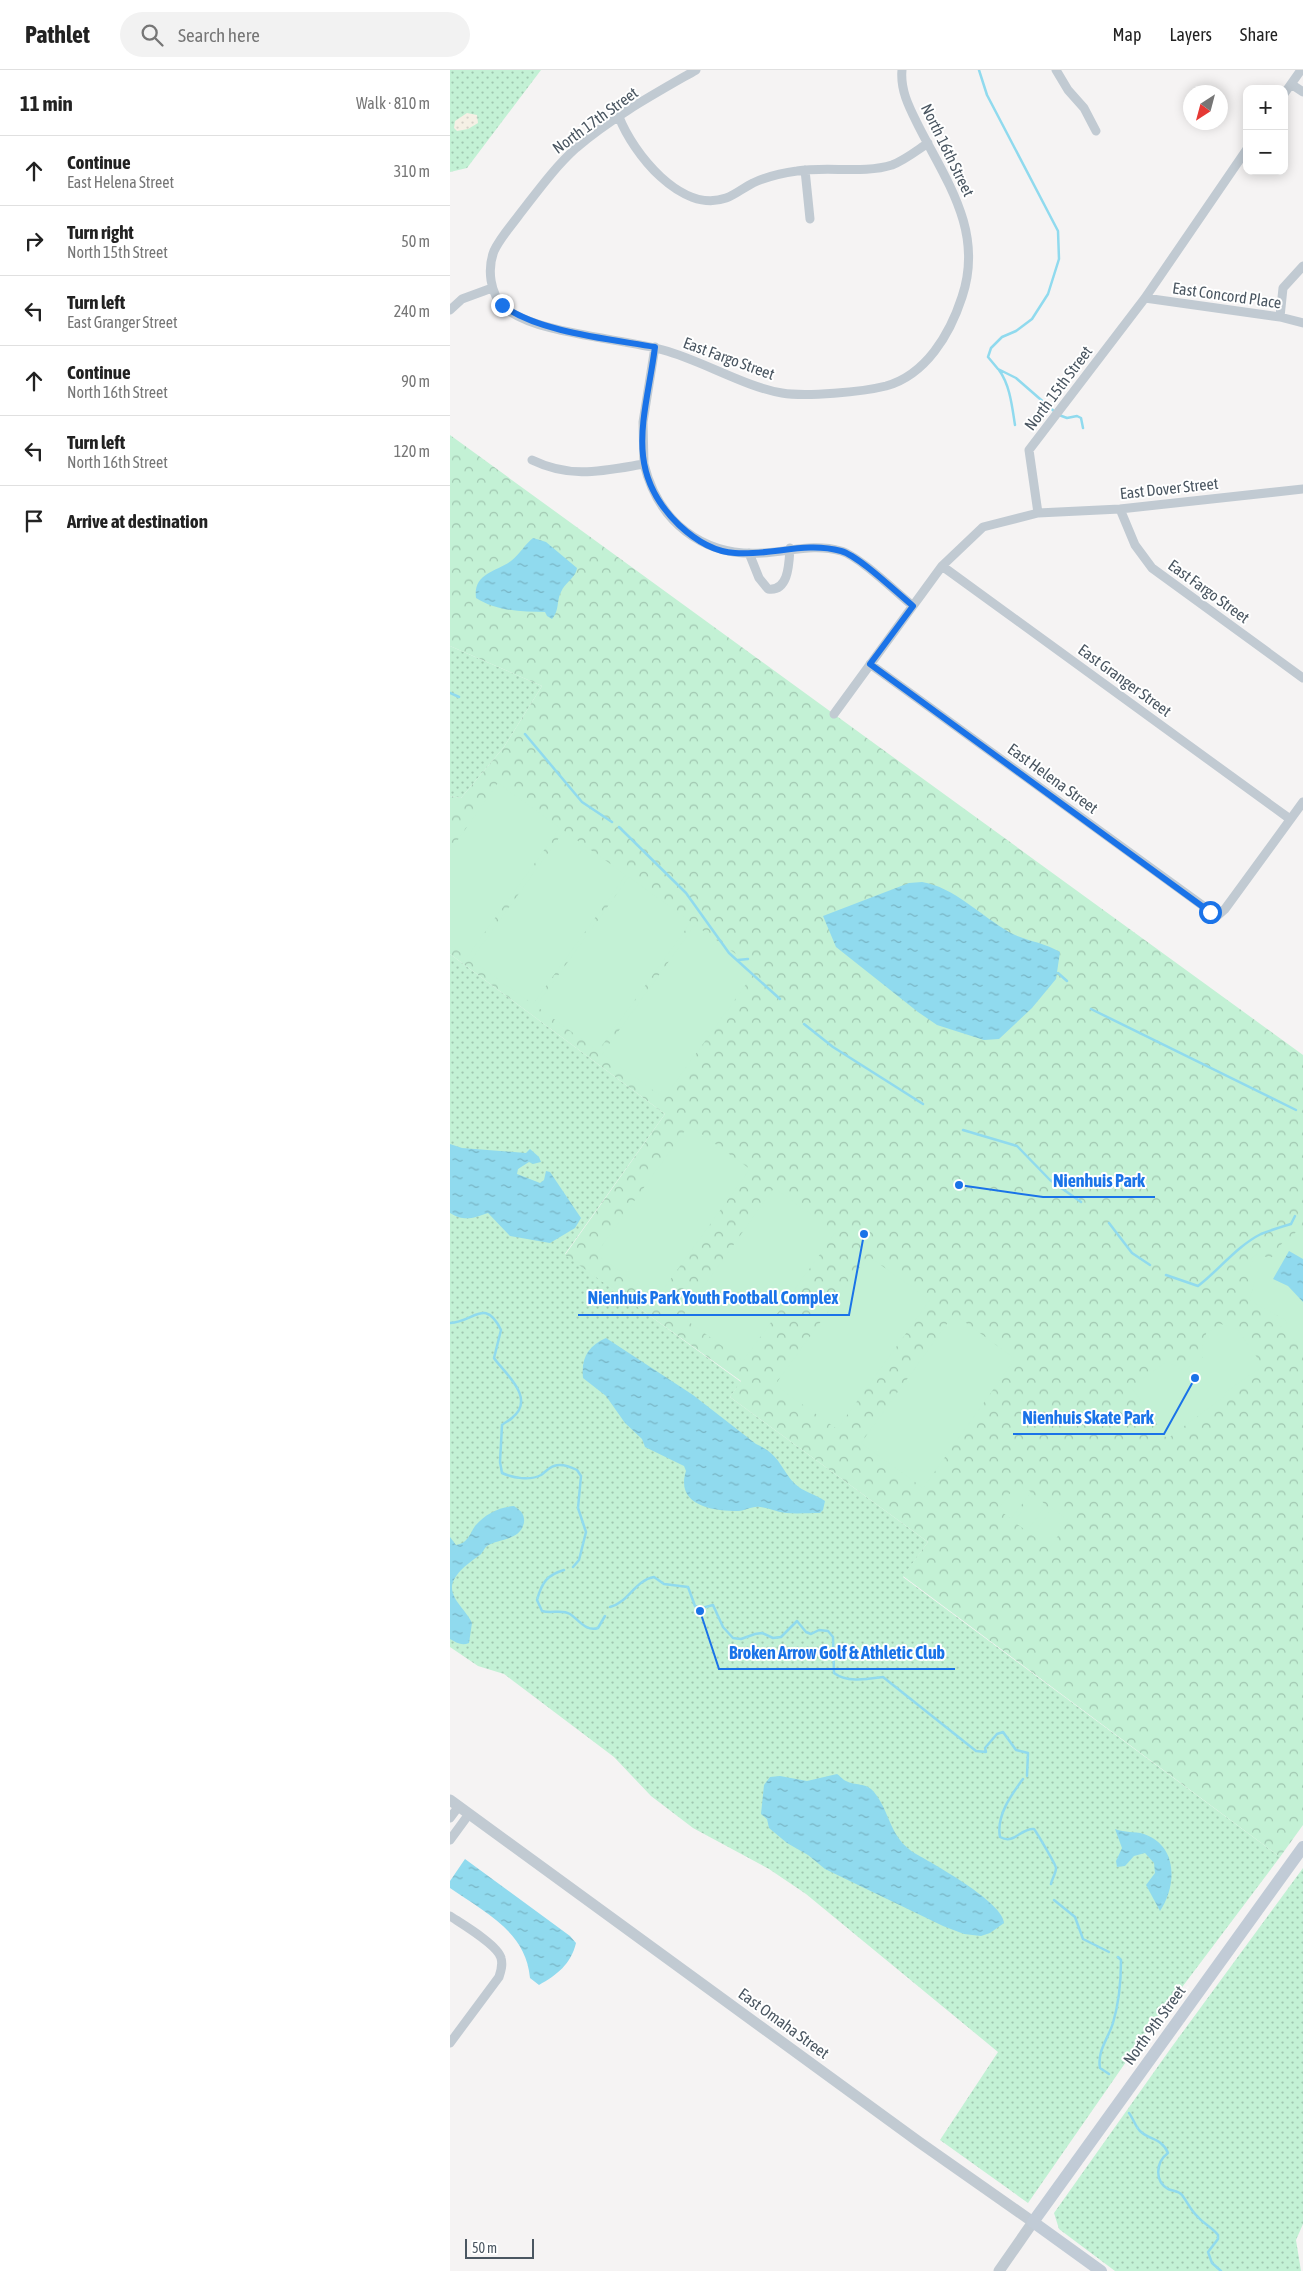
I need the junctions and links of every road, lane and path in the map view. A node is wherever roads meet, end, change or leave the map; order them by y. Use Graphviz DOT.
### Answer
graph roads {
  1 [pos="696,70"];
  2 [pos="902,70"];
  3 [pos="1056,70"];
  4 [pos="1301,70"];
  5 [pos="1291,84"];
  6 [pos="1288,88"];
  7 [pos="1303,92"];
  8 [pos="619,117"];
  9 [pos="1096,131"];
  10 [pos="928,143"];
  11 [pos="1243,155"];
  12 [pos="805,170"];
  13 [pos="810,219"];
  14 [pos="1303,266"];
  15 [pos="492,288"];
  16 [pos="1145,298"];
  17 [pos="450,310"];
  18 [pos="1280,317"];
  19 [pos="1303,323"];
  20 [pos="655,347"];
  21 [pos="933,355"];
  22 [pos="532,460"];
  23 [pos="644,464"];
  24 [pos="1303,488"];
  25 [pos="1120,509"];
  26 [pos="1038,513"];
  27 [pos="790,548"];
  28 [pos="749,554"];
  29 [pos="942,566"];
  30 [pos="913,606"];
  31 [pos="870,664"];
  32 [pos="1303,678"];
  33 [pos="834,714"];
  34 [pos="1303,802"];
  35 [pos="1290,819"];
  36 [pos="454,1803"];
  37 [pos="469,1814"];
  38 [pos="450,1818"];
  39 [pos="450,1840"];
  40 [pos="1303,1847"];
  41 [pos="450,1916"];
  42 [pos="450,2042"];
  43 [pos="1034,2222"];
  44 [pos="999,2271"];
  45 [pos="1101,2271"];
  1 -- 8 [label="street, North 17th Street"];
  2 -- 10 [label="street, North 16th Street"];
  3 -- 9 [label="street"];
  4 -- 5 [label="street"];
  5 -- 6 [label="street"];
  5 -- 7 [label="street"];
  8 -- 12 [label="street"];
  8 -- 15 [label="street, North 17th Street"];
  10 -- 12 [label="street"];
  10 -- 21 [label="street, North 16th Street"];
  11 -- 16 [label="street, North 15th Street"];
  12 -- 13 [label="street"];
  14 -- 18 [label="street"];
  15 -- 17 [label="street"];
  15 -- 20 [label="street"];
  16 -- 18 [label="street, East Concord Place"];
  16 -- 26 [label="street, North 15th Street"];
  18 -- 19 [label="street, East Concord Place"];
  20 -- 21 [label="street, East Fargo Street"];
  20 -- 23 [label="street"];
  22 -- 23 [label="street"];
  23 -- 28 [label="street"];
  24 -- 25 [label="street, East Dover Street"];
  25 -- 26 [label="street, East Dover Street"];
  25 -- 32 [label="street, East Fargo Street"];
  26 -- 29 [label="street"];
  27 -- 28 [label="street"];
  27 -- 28 [label="street"];
  27 -- 30 [label="street"];
  29 -- 30 [label="street"];
  29 -- 35 [label="street, East Granger Street"];
  30 -- 31 [label="street"];
  31 -- 33 [label="street"];
  31 -- 35 [label="street, East Helena Street"];
  34 -- 35 [label="street"];
  36 -- 37 [label="street, East Omaha Street"];
  36 -- 38 [label="street"];
  37 -- 39 [label="street"];
  37 -- 43 [label="street, East Omaha Street"];
  40 -- 43 [label="main road, North 9th Street"];
  41 -- 42 [label="street"];
  43 -- 44 [label="street"];
  43 -- 45 [label="main road, East Omaha Street"];
}
